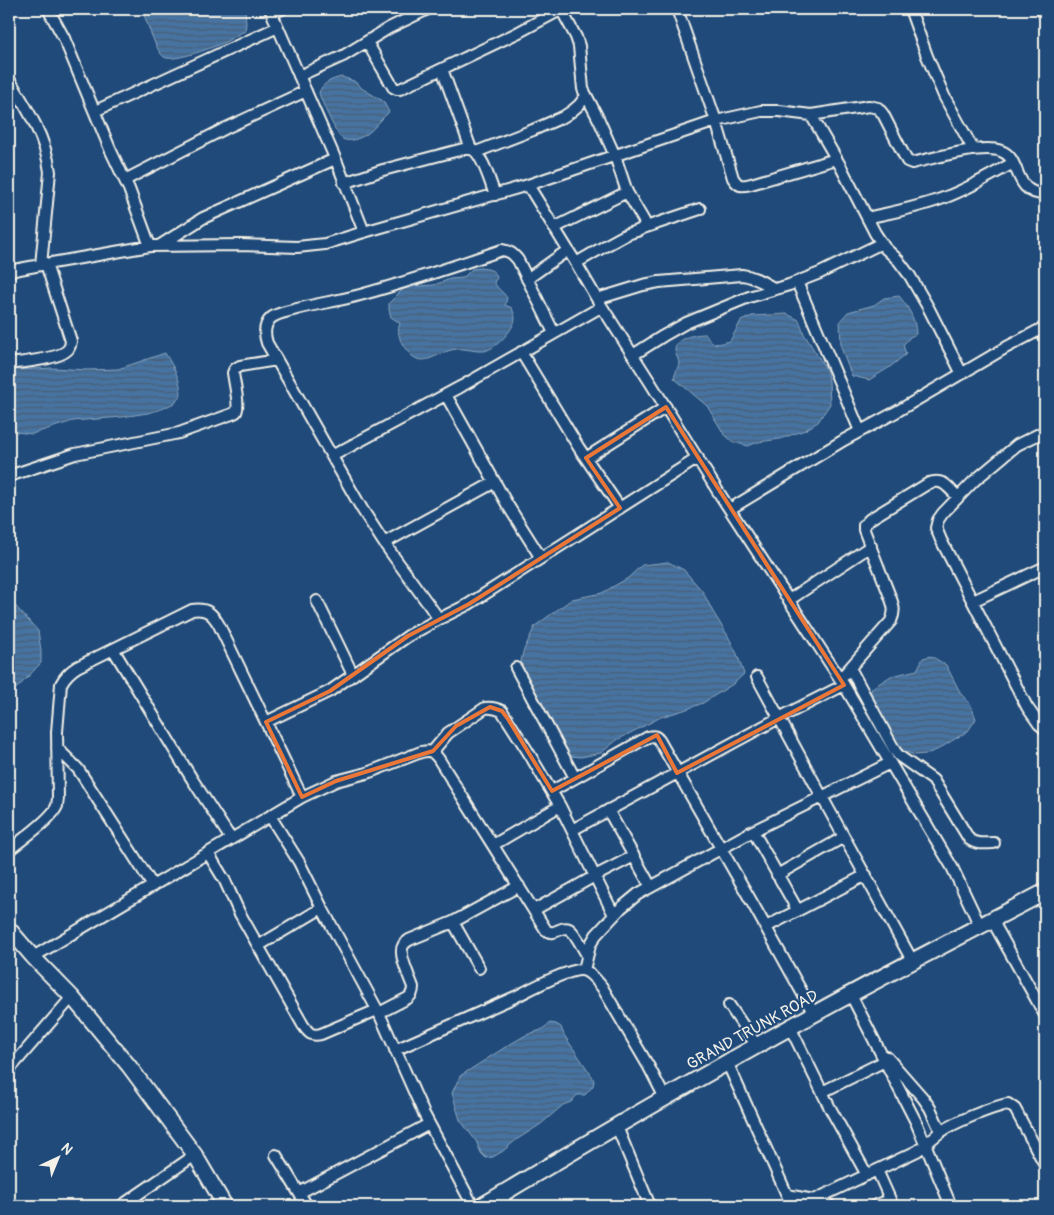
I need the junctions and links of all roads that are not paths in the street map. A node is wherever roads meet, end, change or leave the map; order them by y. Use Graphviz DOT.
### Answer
graph roads {
  1 [pos="428,9"];
  2 [pos="561,9"];
  3 [pos="678,9"];
  4 [pos="910,9"];
  5 [pos="1042,9"];
  6 [pos="53,10"];
  7 [pos="275,10"];
  8 [pos="1045,16"];
  9 [pos="278,27"];
  10 [pos="367,42"];
  11 [pos="442,69"];
  12 [pos="299,76"];
  13 [pos="9,79"];
  14 [pos="306,91"];
  15 [pos="586,96"];
  16 [pos="95,111"];
  17 [pos="811,115"];
  18 [pos="716,121"];
  19 [pos="973,149"];
  20 [pos="473,150"];
  21 [pos="615,156"];
  22 [pos="335,159"];
  23 [pos="836,159"];
  24 [pos="1013,163"];
  25 [pos="125,180"];
  26 [pos="344,183"];
  27 [pos="528,185"];
  28 [pos="627,192"];
  29 [pos="1045,194"];
  30 [pos="495,195"];
  31 [pos="700,209"];
  32 [pos="867,218"];
  33 [pos="554,228"];
  34 [pos="643,228"];
  35 [pos="364,232"];
  36 [pos="882,243"];
  37 [pos="155,246"];
  38 [pos="568,250"];
  39 [pos="576,263"];
  40 [pos="44,264"];
  41 [pos="9,272"];
  42 [pos="527,279"];
  43 [pos="797,282"];
  44 [pos="775,289"];
  45 [pos="599,303"];
  46 [pos="1045,327"];
  47 [pos="554,333"];
  48 [pos="521,352"];
  49 [pos="633,355"];
  50 [pos="276,360"];
  51 [pos="9,364"];
  52 [pos="962,374"];
  53 [pos="446,395"];
  54 [pos="666,407"];
  55 [pos="1045,431"];
  56 [pos="860,432"];
  57 [pos="332,456"];
  58 [pos="586,458"];
  59 [pos="698,458"];
  60 [pos="9,476"];
  61 [pos="495,482"];
  62 [pos="958,497"];
  63 [pos="620,508"];
  64 [pos="730,509"];
  65 [pos="384,543"];
  66 [pos="871,546"];
  67 [pos="541,558"];
  68 [pos="1045,567"];
  69 [pos="789,600"];
  70 [pos="317,601"];
  71 [pos="973,601"];
  72 [pos="439,619"];
  73 [pos="113,649"];
  74 [pos="516,668"];
  75 [pos="352,675"];
  76 [pos="845,676"];
  77 [pos="757,677"];
  78 [pos="779,718"];
  79 [pos="266,722"];
  80 [pos="1045,729"];
  81 [pos="57,748"];
  82 [pos="432,752"];
  83 [pos="890,763"];
  84 [pos="677,773"];
  85 [pos="575,778"];
  86 [pos="552,791"];
  87 [pos="822,796"];
  88 [pos="302,797"];
  89 [pos="560,806"];
  90 [pos="608,810"];
  91 [pos="270,816"];
  92 [pos="572,830"];
  93 [pos="753,831"];
  94 [pos="844,837"];
  95 [pos="231,839"];
  96 [pos="994,843"];
  97 [pos="493,845"];
  98 [pos="722,849"];
  99 [pos="9,850"];
  100 [pos="208,853"];
  101 [pos="634,856"];
  102 [pos="778,875"];
  103 [pos="595,876"];
  104 [pos="866,876"];
  105 [pos="153,886"];
  106 [pos="519,886"];
  107 [pos="651,887"];
  108 [pos="1045,892"];
  109 [pos="322,908"];
  110 [pos="534,910"];
  111 [pos="798,911"];
  112 [pos="614,915"];
  113 [pos="453,922"];
  114 [pos="986,923"];
  115 [pos="766,927"];
  116 [pos="11,936"];
  117 [pos="258,946"];
  118 [pos="587,955"];
  119 [pos="33,958"];
  120 [pos="913,962"];
  121 [pos="479,968"];
  122 [pos="584,970"];
  123 [pos="851,995"];
  124 [pos="72,998"];
  125 [pos="728,1005"];
  126 [pos="378,1012"];
  127 [pos="814,1014"];
  128 [pos="1045,1015"];
  129 [pos="790,1027"];
  130 [pos="757,1046"];
  131 [pos="878,1047"];
  132 [pos="395,1050"];
  133 [pos="885,1061"];
  134 [pos="727,1062"];
  135 [pos="9,1070"];
  136 [pos="822,1092"];
  137 [pos="665,1098"];
  138 [pos="429,1124"];
  139 [pos="616,1127"];
  140 [pos="941,1132"];
  141 [pos="926,1145"];
  142 [pos="194,1155"];
  143 [pos="276,1155"];
  144 [pos="1045,1165"];
  145 [pos="877,1170"];
  146 [pos="867,1175"];
  147 [pos="299,1193"];
  148 [pos="787,1195"];
  149 [pos="814,1200"];
  150 [pos="9,1201"];
  151 [pos="504,1201"];
  152 [pos="892,1203"];
  153 [pos="13,1206"];
  154 [pos="121,1206"];
  155 [pos="225,1206"];
  156 [pos="307,1206"];
  157 [pos="473,1206"];
  158 [pos="482,1206"];
  159 [pos="650,1206"];
  160 [pos="792,1206"];
  161 [pos="830,1206"];
  162 [pos="874,1206"];
  163 [pos="951,1206"];
  1 -- 10 [label="street"];
  2 -- 11 [label="street"];
  2 -- 15 [label="street"];
  3 -- 18 [label="street"];
  4 -- 19 [label="street"];
  5 -- 8 [label="street"];
  6 -- 16 [label="street"];
  7 -- 9 [label="street"];
  9 -- 12 [label="street"];
  9 -- 16 [label="street"];
  10 -- 11 [label="street"];
  10 -- 12 [label="street"];
  11 -- 20 [label="street"];
  12 -- 14 [label="street"];
  13 -- 40 [label="street"];
  14 -- 22 [label="street"];
  14 -- 25 [label="street"];
  15 -- 20 [label="street"];
  15 -- 21 [label="street"];
  16 -- 25 [label="street"];
  17 -- 18 [label="street"];
  17 -- 19 [label="street"];
  17 -- 23 [label="street"];
  18 -- 21 [label="street"];
  18 -- 23 [label="street"];
  19 -- 24 [label="street"];
  20 -- 26 [label="street"];
  20 -- 30 [label="street"];
  21 -- 27 [label="street"];
  21 -- 28 [label="street"];
  22 -- 26 [label="street"];
  22 -- 37 [label="street"];
  23 -- 32 [label="street"];
  24 -- 29 [label="street"];
  24 -- 32 [label="street"];
  25 -- 37 [label="street"];
  26 -- 35 [label="street"];
  27 -- 30 [label="street"];
  27 -- 33 [label="street"];
  28 -- 33 [label="street"];
  28 -- 34 [label="street"];
  30 -- 35 [label="street"];
  31 -- 34 [label="street"];
  32 -- 36 [label="street"];
  33 -- 38 [label="street"];
  34 -- 39 [label="street"];
  35 -- 37 [label="street"];
  36 -- 43 [label="street"];
  36 -- 52 [label="street"];
  37 -- 40 [label="street"];
  38 -- 39 [label="street"];
  38 -- 42 [label="street"];
  39 -- 45 [label="street"];
  40 -- 41 [label="street"];
  40 -- 51 [label="street"];
  42 -- 47 [label="street"];
  42 -- 50 [label="street"];
  43 -- 44 [label="street"];
  43 -- 56 [label="street"];
  44 -- 45 [label="street"];
  44 -- 49 [label="street"];
  45 -- 47 [label="street"];
  45 -- 49 [label="street"];
  46 -- 52 [label="street"];
  47 -- 48 [label="street"];
  48 -- 53 [label="street"];
  48 -- 58 [label="street"];
  49 -- 54 [label="street"];
  50 -- 57 [label="street"];
  50 -- 60 [label="street"];
  52 -- 56 [label="street"];
  53 -- 57 [label="street"];
  53 -- 61 [label="street"];
  54 -- 58 [label="street"];
  54 -- 59 [label="street"];
  55 -- 62 [label="street"];
  56 -- 64 [label="street"];
  57 -- 65 [label="street"];
  58 -- 63 [label="street"];
  59 -- 63 [label="street"];
  59 -- 64 [label="street"];
  61 -- 65 [label="street"];
  61 -- 67 [label="street"];
  62 -- 66 [label="street"];
  62 -- 71 [label="street"];
  63 -- 67 [label="street"];
  64 -- 69 [label="street"];
  65 -- 72 [label="street"];
  66 -- 69 [label="street"];
  66 -- 76 [label="street"];
  67 -- 72 [label="street"];
  68 -- 71 [label="street"];
  69 -- 76 [label="street"];
  70 -- 75 [label="street"];
  71 -- 80 [label="street"];
  72 -- 75 [label="street"];
  73 -- 79 [label="street"];
  73 -- 81 [label="street"];
  73 -- 95 [label="street"];
  74 -- 85 [label="street"];
  75 -- 79 [label="street"];
  76 -- 78 [label="street"];
  76 -- 83 [label="street"];
  76 -- 96 [label="street"];
  77 -- 78 [label="street"];
  78 -- 84 [label="street"];
  78 -- 87 [label="street"];
  79 -- 88 [label="street"];
  81 -- 99 [label="street"];
  81 -- 105 [label="street"];
  82 -- 86 [label="street"];
  82 -- 88 [label="street"];
  82 -- 97 [label="street"];
  83 -- 87 [label="street"];
  83 -- 114 [label="street"];
  84 -- 85 [label="street"];
  84 -- 90 [label="street"];
  84 -- 98 [label="street"];
  85 -- 86 [label="street"];
  86 -- 89 [label="street"];
  87 -- 93 [label="street"];
  87 -- 94 [label="street"];
  88 -- 91 [label="street"];
  89 -- 92 [label="street"];
  89 -- 97 [label="street"];
  90 -- 92 [label="street"];
  90 -- 101 [label="street"];
  91 -- 95 [label="street"];
  91 -- 109 [label="street"];
  92 -- 103 [label="street"];
  93 -- 98 [label="street"];
  93 -- 102 [label="street"];
  94 -- 102 [label="street"];
  94 -- 104 [label="street"];
  95 -- 100 [label="street"];
  97 -- 106 [label="street"];
  98 -- 107 [label="street"];
  98 -- 115 [label="street"];
  100 -- 105 [label="street"];
  100 -- 117 [label="street"];
  101 -- 103 [label="street"];
  101 -- 107 [label="street"];
  102 -- 111 [label="street"];
  103 -- 110 [label="street"];
  103 -- 112 [label="street"];
  104 -- 111 [label="street"];
  104 -- 120 [label="street"];
  105 -- 119 [label="street"];
  106 -- 110 [label="street"];
  106 -- 113 [label="street"];
  107 -- 112 [label="street"];
  108 -- 114 [label="main road, GRAND TRUNK ROAD"];
  109 -- 117 [label="street"];
  109 -- 126 [label="street"];
  110 -- 118 [label="street"];
  111 -- 115 [label="street"];
  112 -- 118 [label="street"];
  113 -- 121 [label="street"];
  113 -- 126 [label="street"];
  114 -- 120 [label="main road, GRAND TRUNK ROAD"];
  114 -- 128 [label="street"];
  115 -- 127 [label="street"];
  116 -- 119 [label="street"];
  117 -- 126 [label="street"];
  118 -- 122 [label="street"];
  119 -- 124 [label="street"];
  120 -- 123 [label="main road, GRAND TRUNK ROAD"];
  122 -- 132 [label="street"];
  122 -- 137 [label="street"];
  123 -- 127 [label="main road, GRAND TRUNK ROAD"];
  123 -- 131 [label="street"];
  124 -- 135 [label="street"];
  124 -- 142 [label="street"];
  125 -- 130 [label="street"];
  126 -- 132 [label="street"];
  127 -- 129 [label="main road, GRAND TRUNK ROAD"];
  129 -- 130 [label="main road, GRAND TRUNK ROAD"];
  129 -- 136 [label="street"];
  130 -- 134 [label="main road, GRAND TRUNK ROAD"];
  131 -- 133 [label="street"];
  131 -- 140 [label="street"];
  132 -- 138 [label="street"];
  133 -- 136 [label="street"];
  133 -- 141 [label="street"];
  134 -- 137 [label="main road, GRAND TRUNK ROAD"];
  134 -- 148 [label="street"];
  136 -- 146 [label="street"];
  137 -- 139 [label="main road, GRAND TRUNK ROAD"];
  138 -- 147 [label="street"];
  138 -- 157 [label="street"];
  139 -- 151 [label="main road, GRAND TRUNK ROAD"];
  139 -- 159 [label="street"];
  140 -- 141 [label="street"];
  140 -- 144 [label="street"];
  141 -- 145 [label="street"];
  141 -- 163 [label="street"];
  142 -- 154 [label="street"];
  142 -- 155 [label="street"];
  143 -- 147 [label="street"];
  145 -- 146 [label="street"];
  145 -- 152 [label="street"];
  146 -- 149 [label="street"];
  147 -- 156 [label="street"];
  148 -- 149 [label="street"];
  148 -- 160 [label="street"];
  149 -- 161 [label="street"];
  150 -- 153 [label="street"];
  151 -- 158 [label="main road, GRAND TRUNK ROAD"];
  152 -- 162 [label="street"];
}
